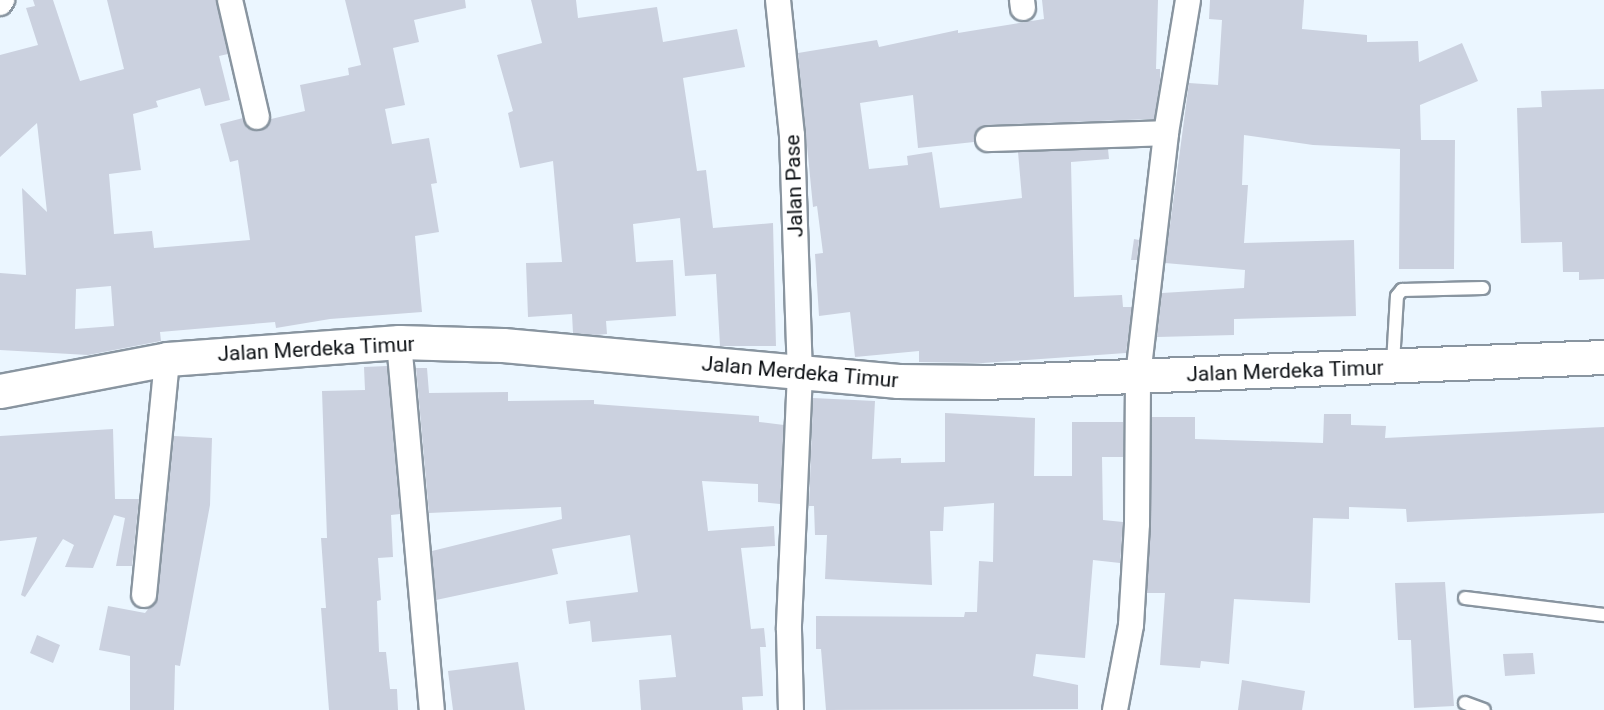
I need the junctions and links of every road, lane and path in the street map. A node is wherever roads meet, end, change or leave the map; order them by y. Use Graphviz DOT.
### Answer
graph roads {
  1 [pos="230,0"];
  2 [pos="778,0"];
  3 [pos="1188,0"];
  4 [pos="257,117"];
  5 [pos="1166,133"];
  6 [pos="988,139"];
  7 [pos="1483,288"];
  8 [pos="399,342"];
  9 [pos="1604,357"];
  10 [pos="167,359"];
  11 [pos="1393,367"];
  12 [pos="800,373"];
  13 [pos="1138,376"];
  14 [pos="0,391"];
  15 [pos="144,595"];
  16 [pos="1465,598"];
  17 [pos="1604,615"];
  18 [pos="1465,703"];
  19 [pos="432,710"];
  20 [pos="791,710"];
  21 [pos="1115,710"];
  22 [pos="1484,710"];
  1 -- 4 [label="street"];
  2 -- 12 [label="street, Jalan Pase"];
  3 -- 5 [label="street"];
  5 -- 6 [label="street"];
  5 -- 13 [label="street"];
  7 -- 11 [label="lane"];
  8 -- 10 [label="main road, Jalan Merdeka Timur"];
  8 -- 12 [label="main road, Jalan Merdeka Timur"];
  8 -- 19 [label="street"];
  9 -- 11 [label="main road, Jalan Merdeka Timur"];
  10 -- 14 [label="main road, Jalan Merdeka Timur"];
  10 -- 15 [label="street"];
  11 -- 13 [label="main road, Jalan Merdeka Timur"];
  12 -- 13 [label="main road, Jalan Merdeka Timur"];
  12 -- 20 [label="street, Jalan Pase"];
  13 -- 21 [label="street"];
  16 -- 17 [label="lane"];
  18 -- 22 [label="lane"];
}
